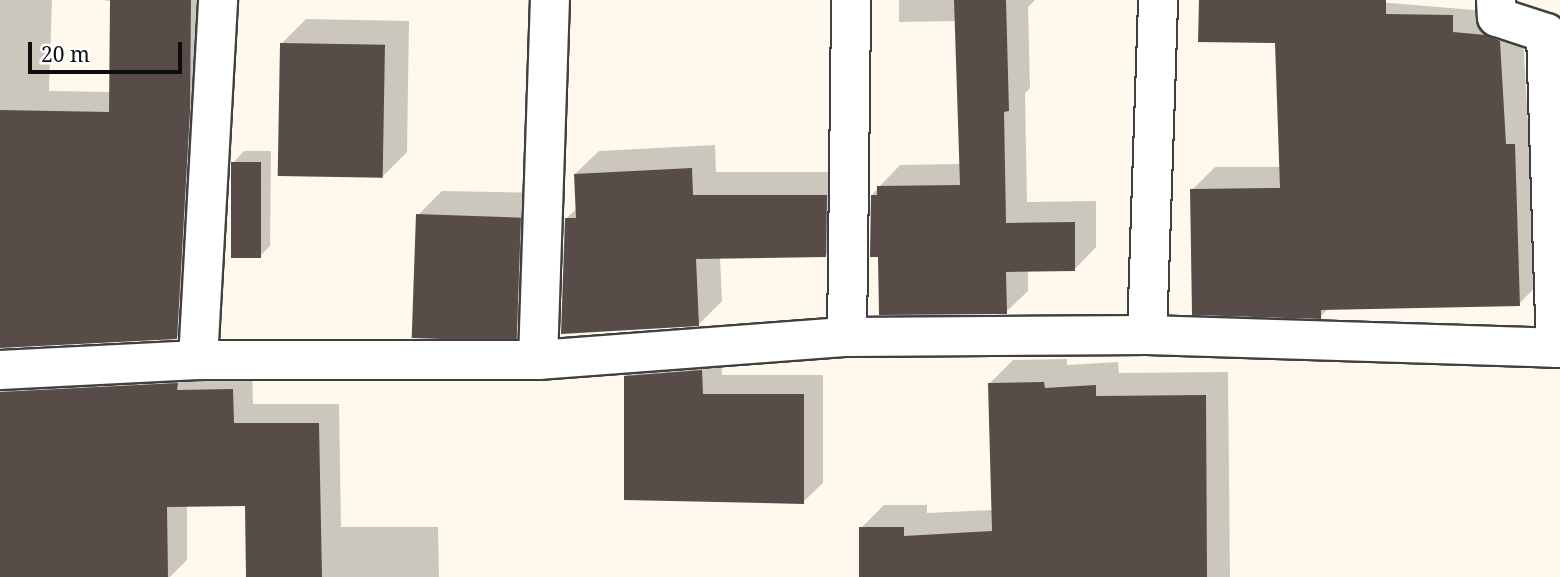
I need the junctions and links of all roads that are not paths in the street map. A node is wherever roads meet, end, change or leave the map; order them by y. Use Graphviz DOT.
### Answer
graph roads {
  1 [pos="218,0"];
  2 [pos="550,0"];
  3 [pos="851,0"];
  4 [pos="1158,0"];
  5 [pos="1496,0"];
  6 [pos="1147,335"];
  7 [pos="847,337"];
  8 [pos="1558,348"];
  9 [pos="198,360"];
  10 [pos="538,360"];
  11 [pos="0,370"];
  1 -- 9 [label="street"];
  2 -- 10 [label="street"];
  3 -- 7 [label="street"];
  4 -- 6 [label="street"];
  5 -- 8 [label="street"];
  6 -- 7 [label="street"];
  6 -- 8 [label="street"];
  7 -- 10 [label="street"];
  9 -- 10 [label="street"];
  9 -- 11 [label="street"];
}
